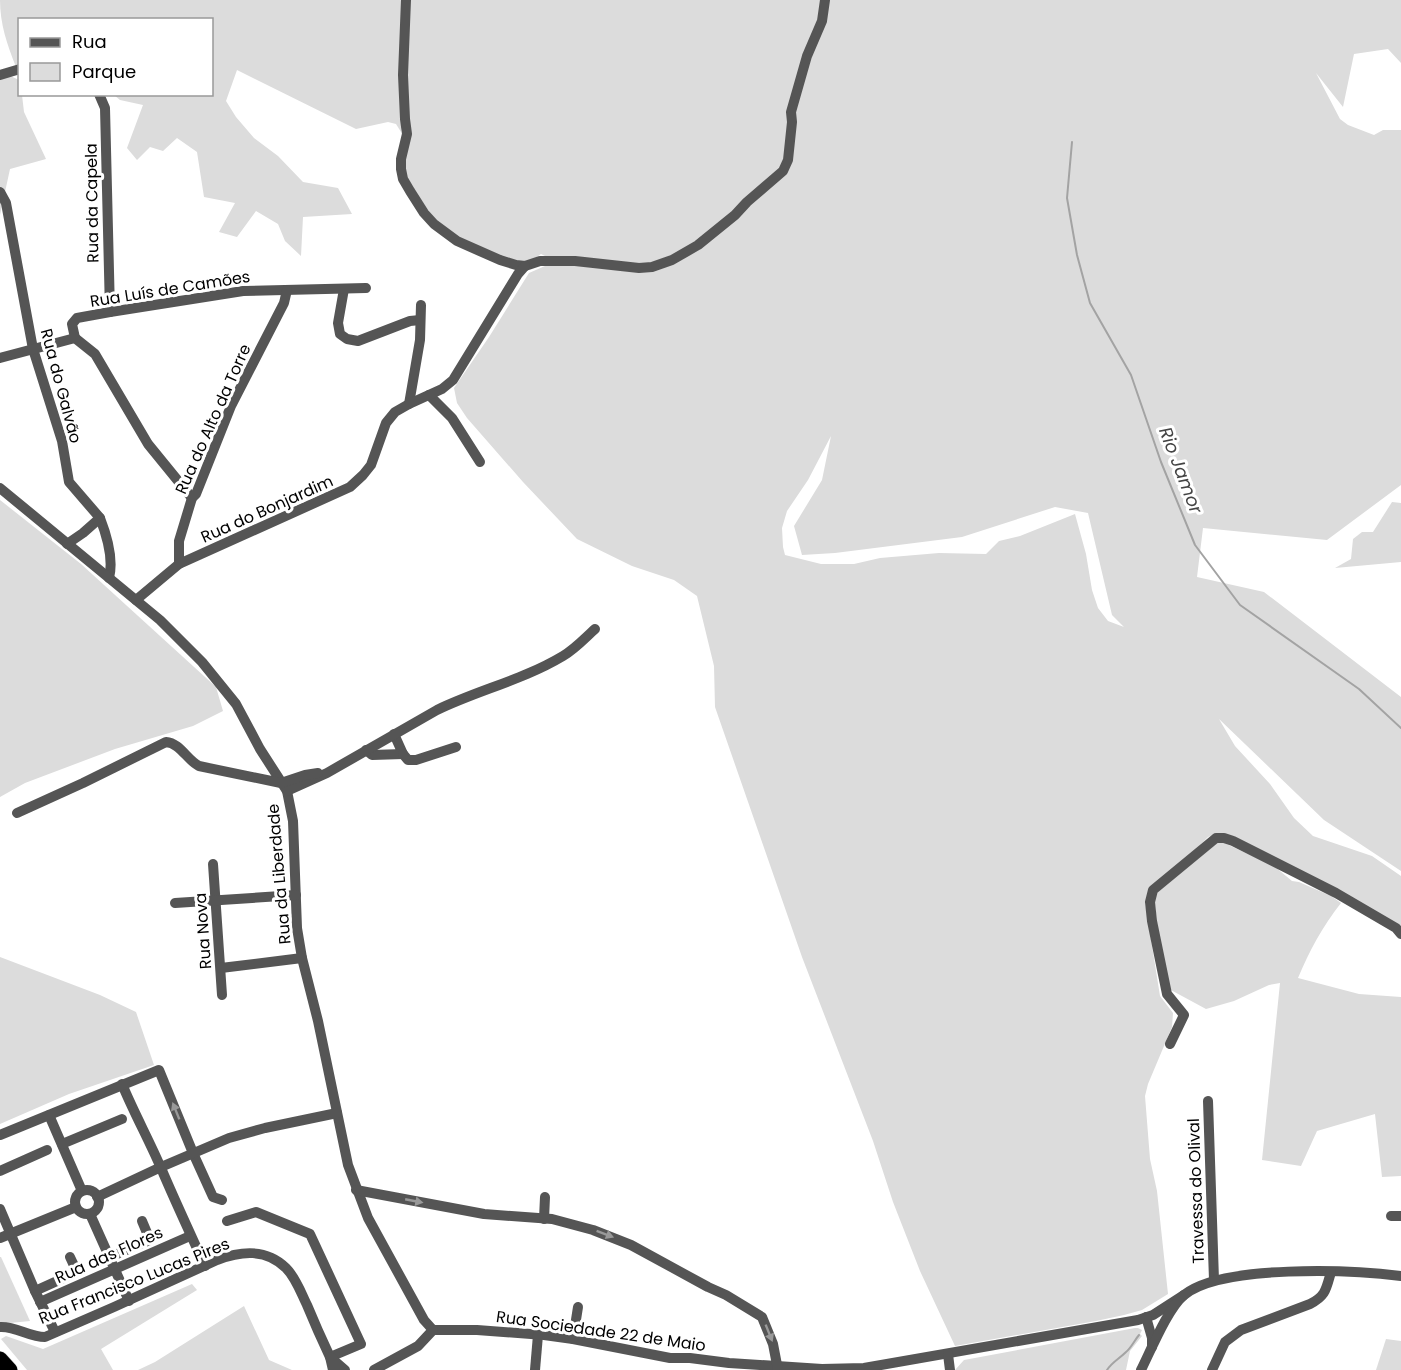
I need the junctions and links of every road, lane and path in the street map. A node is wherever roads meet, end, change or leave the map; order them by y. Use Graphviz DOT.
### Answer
graph roads {
  1 [pos="406,0"];
  2 [pos="825,0"];
  3 [pos="18,70"];
  4 [pos="0,75"];
  5 [pos="100,96"];
  6 [pos="0,192"];
  7 [pos="525,266"];
  8 [pos="344,288"];
  9 [pos="366,288"];
  10 [pos="287,290"];
  11 [pos="421,305"];
  12 [pos="110,312"];
  13 [pos="420,320"];
  14 [pos="75,338"];
  15 [pos="33,349"];
  16 [pos="0,358"];
  17 [pos="429,395"];
  18 [pos="409,404"];
  19 [pos="480,462"];
  20 [pos="0,488"];
  21 [pos="192,498"];
  22 [pos="100,518"];
  23 [pos="67,544"];
  24 [pos="178,564"];
  25 [pos="109,578"];
  26 [pos="136,600"];
  27 [pos="595,629"];
  28 [pos="394,734"];
  29 [pos="456,747"];
  30 [pos="366,750"];
  31 [pos="403,754"];
  32 [pos="284,787"];
  33 [pos="17,813"];
  34 [pos="213,864"];
  35 [pos="296,895"];
  36 [pos="215,900"];
  37 [pos="175,903"];
  38 [pos="1401,934"];
  39 [pos="302,958"];
  40 [pos="221,968"];
  41 [pos="222,995"];
  42 [pos="1170,1044"];
  43 [pos="122,1084"];
  44 [pos="1208,1101"];
  45 [pos="337,1113"];
  46 [pos="49,1115"];
  47 [pos="122,1119"];
  48 [pos="0,1134"];
  49 [pos="62,1143"];
  50 [pos="47,1150"];
  51 [pos="193,1153"];
  52 [pos="161,1167"];
  53 [pos="0,1171"];
  54 [pos="356,1190"];
  55 [pos="82,1191"];
  56 [pos="97,1197"];
  57 [pos="545,1197"];
  58 [pos="222,1200"];
  59 [pos="76,1207"];
  60 [pos="0,1209"];
  61 [pos="90,1214"];
  62 [pos="544,1219"];
  63 [pos="142,1221"];
  64 [pos="227,1221"];
  65 [pos="5,1236"];
  66 [pos="190,1236"];
  67 [pos="70,1257"];
  68 [pos="110,1257"];
  69 [pos="205,1266"];
  70 [pos="115,1269"];
  71 [pos="1331,1272"];
  72 [pos="1401,1276"];
  73 [pos="1214,1280"];
  74 [pos="35,1291"];
  75 [pos="1184,1295"];
  76 [pos="129,1301"];
  77 [pos="40,1302"];
  78 [pos="578,1307"];
  79 [pos="1149,1316"];
  80 [pos="0,1328"];
  81 [pos="433,1330"];
  82 [pos="55,1332"];
  83 [pos="1159,1334"];
  84 [pos="538,1335"];
  85 [pos="573,1339"];
  86 [pos="1152,1347"];
  87 [pos="948,1354"];
  88 [pos="330,1357"];
  89 [pos="0,1359"];
  90 [pos="777,1368"];
  91 [pos="1215,1369"];
  92 [pos="10,1370"];
  93 [pos="333,1370"];
  94 [pos="345,1370"];
  95 [pos="374,1370"];
  96 [pos="535,1370"];
  97 [pos="950,1370"];
  98 [pos="1141,1370"];
  1 -- 7 [label="street"];
  2 -- 7 [label="street"];
  3 -- 4 [label="street"];
  5 -- 12 [label="street, Rua da Capela"];
  6 -- 15 [label="street, Rua do Galvão"];
  7 -- 17 [label="street, Rua do Bonjardim"];
  8 -- 9 [label="street, Rua Luís de Camões"];
  8 -- 10 [label="street, Rua Luís de Camões"];
  8 -- 13 [label="street"];
  10 -- 12 [label="street, Rua Luís de Camões"];
  10 -- 21 [label="street, Rua do Alto da Torre"];
  11 -- 13 [label="street"];
  12 -- 14 [label="street, Rua Luís de Camões"];
  13 -- 18 [label="street"];
  14 -- 15 [label="street"];
  14 -- 21 [label="street"];
  15 -- 16 [label="street"];
  15 -- 22 [label="street, Rua do Galvão"];
  17 -- 18 [label="street, Rua do Bonjardim"];
  17 -- 19 [label="street"];
  18 -- 24 [label="street, Rua do Bonjardim"];
  20 -- 23 [label="street, Rua da Liberdade"];
  21 -- 24 [label="street, Rua do Alto da Torre"];
  22 -- 23 [label="street"];
  22 -- 25 [label="street, Rua do Galvão"];
  23 -- 25 [label="street, Rua da Liberdade"];
  24 -- 26 [label="street, Rua do Bonjardim"];
  25 -- 26 [label="street, Rua da Liberdade"];
  26 -- 32 [label="street, Rua da Liberdade"];
  27 -- 28 [label="street"];
  28 -- 30 [label="street"];
  28 -- 31 [label="street"];
  29 -- 31 [label="street"];
  30 -- 31 [label="street"];
  30 -- 32 [label="street"];
  32 -- 33 [label="street"];
  32 -- 35 [label="street, Rua da Liberdade"];
  34 -- 36 [label="street, Rua Nova"];
  35 -- 36 [label="street"];
  35 -- 39 [label="street, Rua da Liberdade"];
  36 -- 37 [label="street"];
  36 -- 40 [label="street, Rua Nova"];
  38 -- 42 [label="street"];
  39 -- 40 [label="street"];
  39 -- 45 [label="street, Rua da Liberdade"];
  40 -- 41 [label="street, Rua Nova"];
  43 -- 46 [label="street"];
  51 -- 43 [label="street, one-way"];
  43 -- 52 [label="street"];
  44 -- 73 [label="street, Travessa do Olival"];
  45 -- 51 [label="street"];
  45 -- 54 [label="street, Rua da Liberdade"];
  46 -- 48 [label="street"];
  46 -- 49 [label="street"];
  47 -- 49 [label="street"];
  49 -- 55 [label="street"];
  50 -- 53 [label="street"];
  51 -- 52 [label="street"];
  51 -- 58 [label="street"];
  52 -- 56 [label="street"];
  52 -- 66 [label="street"];
  54 -- 62 [label="street, one-way"];
  54 -- 81 [label="street"];
  55 -- 56 [label="street"];
  55 -- 59 [label="street"];
  56 -- 61 [label="street"];
  57 -- 62 [label="street"];
  59 -- 61 [label="street"];
  59 -- 65 [label="street"];
  60 -- 65 [label="street"];
  61 -- 68 [label="street"];
  62 -- 90 [label="street, one-way"];
  63 -- 68 [label="street"];
  64 -- 88 [label="street"];
  65 -- 74 [label="street"];
  66 -- 69 [label="street"];
  66 -- 70 [label="street, Rua das Flores"];
  67 -- 74 [label="street"];
  68 -- 70 [label="street"];
  69 -- 76 [label="street, Rua Francisco Lucas Pires"];
  69 -- 88 [label="street, Rua Francisco Lucas Pires"];
  70 -- 76 [label="street"];
  70 -- 77 [label="street, Rua das Flores"];
  71 -- 72 [label="street, Rua Sociedade 22 de Maio"];
  71 -- 73 [label="street, Rua Sociedade 22 de Maio"];
  71 -- 91 [label="street"];
  73 -- 75 [label="street, Rua Sociedade 22 de Maio"];
  74 -- 77 [label="street"];
  75 -- 79 [label="street, Rua Sociedade 22 de Maio"];
  75 -- 83 [label="street"];
  76 -- 82 [label="street, Rua Francisco Lucas Pires"];
  77 -- 82 [label="street"];
  78 -- 85 [label="street"];
  79 -- 83 [label="street"];
  79 -- 86 [label="street"];
  79 -- 87 [label="street, Rua Sociedade 22 de Maio"];
  80 -- 82 [label="street, Rua Francisco Lucas Pires"];
  81 -- 84 [label="street, Rua Sociedade 22 de Maio"];
  81 -- 95 [label="street"];
  83 -- 86 [label="street"];
  84 -- 85 [label="street, Rua Sociedade 22 de Maio"];
  84 -- 96 [label="street"];
  85 -- 90 [label="street, Rua Sociedade 22 de Maio"];
  86 -- 98 [label="street"];
  87 -- 90 [label="street, Rua Sociedade 22 de Maio"];
  87 -- 97 [label="street"];
  88 -- 93 [label="street, Rua Francisco Lucas Pires"];
  88 -- 94 [label="street, Rua Francisco Lucas Pires"];
  89 -- 92 [label="highway"];
}
